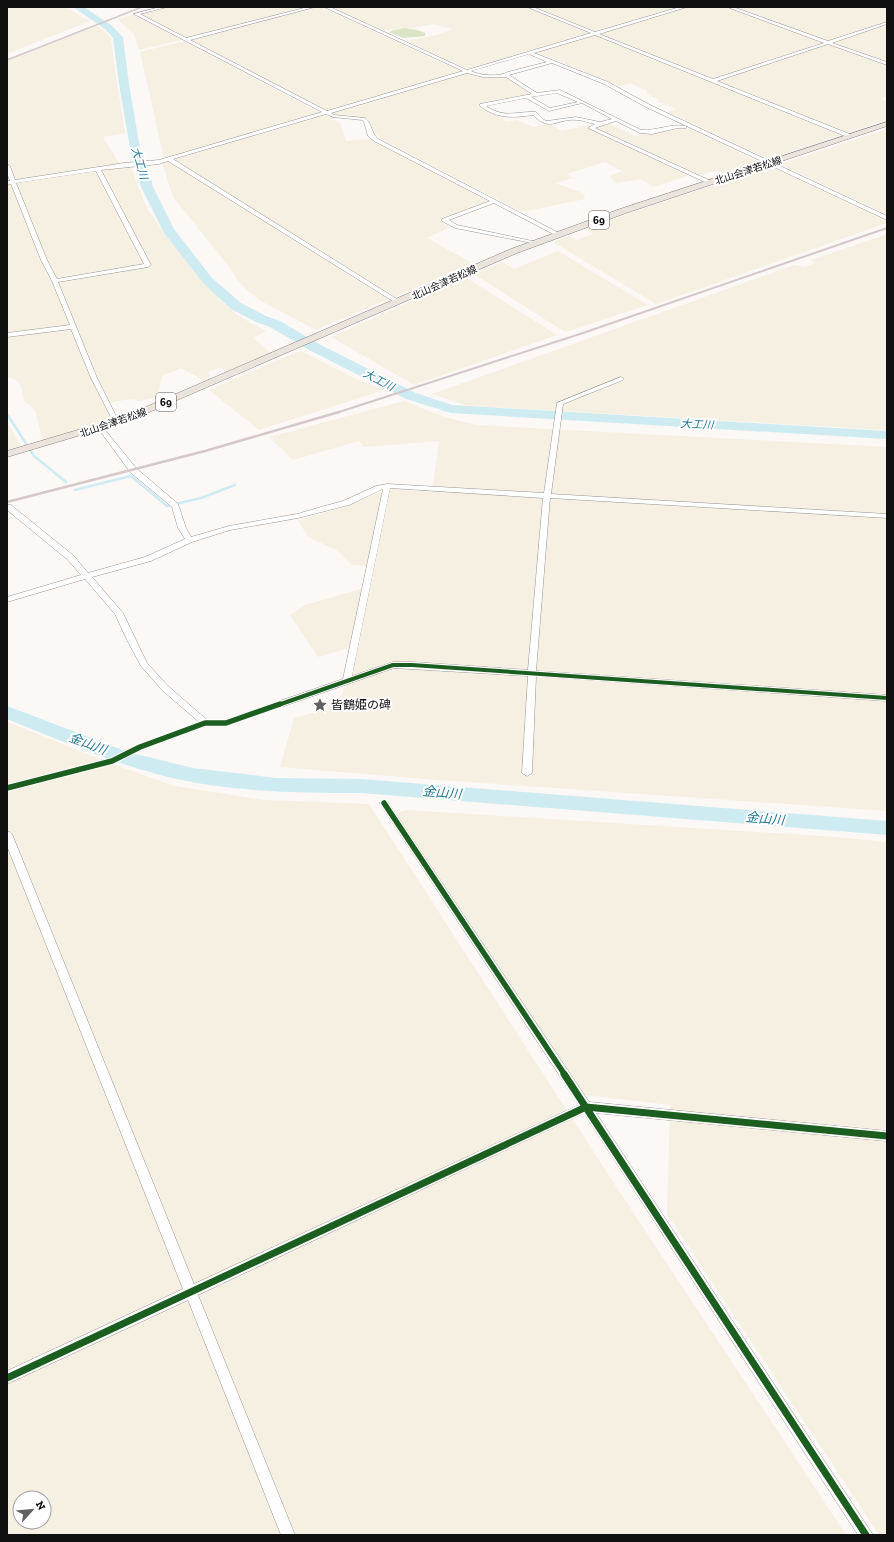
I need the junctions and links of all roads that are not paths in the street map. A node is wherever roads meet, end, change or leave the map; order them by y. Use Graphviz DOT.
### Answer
graph roads {
  1 [pos="165,7"];
  2 [pos="312,7"];
  3 [pos="326,7"];
  4 [pos="528,7"];
  5 [pos="685,7"];
  6 [pos="729,7"];
  7 [pos="887,23"];
  8 [pos="594,33"];
  9 [pos="185,40"];
  10 [pos="827,43"];
  11 [pos="530,53"];
  12 [pos="551,62"];
  13 [pos="887,64"];
  14 [pos="467,71"];
  15 [pos="505,76"];
  16 [pos="712,81"];
  17 [pos="537,95"];
  18 [pos="528,97"];
  19 [pos="582,102"];
  20 [pos="540,106"];
  21 [pos="327,113"];
  22 [pos="534,113"];
  23 [pos="617,120"];
  24 [pos="600,124"];
  25 [pos="887,124"];
  26 [pos="684,126"];
  27 [pos="850,136"];
  28 [pos="169,160"];
  29 [pos="770,163"];
  30 [pos="7,166"];
  31 [pos="98,169"];
  32 [pos="14,182"];
  33 [pos="709,182"];
  34 [pos="7,183"];
  35 [pos="494,201"];
  36 [pos="887,218"];
  37 [pos="557,234"];
  38 [pos="535,243"];
  39 [pos="55,281"];
  40 [pos="398,302"];
  41 [pos="72,327"];
  42 [pos="10,335"];
  43 [pos="621,379"];
  44 [pos="116,422"];
  45 [pos="100,427"];
  46 [pos="7,454"];
  47 [pos="387,486"];
  48 [pos="547,496"];
  49 [pos="8,507"];
  50 [pos="887,516"];
  51 [pos="189,540"];
  52 [pos="87,577"];
  53 [pos="7,600"];
  54 [pos="532,672"];
  55 [pos="347,680"];
  56 [pos="887,698"];
  57 [pos="205,723"];
  58 [pos="527,773"];
  59 [pos="7,788"];
  60 [pos="384,803"];
  61 [pos="7,834"];
  62 [pos="586,1108"];
  63 [pos="887,1136"];
  64 [pos="191,1292"];
  65 [pos="7,1378"];
  66 [pos="288,1535"];
  67 [pos="866,1535"];
  1 -- 9 [label="street"];
  2 -- 9 [label="street"];
  3 -- 14 [label="street"];
  4 -- 8 [label="street"];
  5 -- 8 [label="street"];
  6 -- 10 [label="street"];
  7 -- 10 [label="street"];
  8 -- 11 [label="street"];
  8 -- 16 [label="street"];
  9 -- 21 [label="street"];
  10 -- 13 [label="street"];
  10 -- 16 [label="street"];
  11 -- 12 [label="street"];
  11 -- 14 [label="street"];
  12 -- 15 [label="street"];
  12 -- 29 [label="street"];
  14 -- 15 [label="street"];
  14 -- 21 [label="street"];
  15 -- 17 [label="street"];
  16 -- 27 [label="street"];
  17 -- 18 [label="street"];
  17 -- 19 [label="street"];
  18 -- 20 [label="street"];
  18 -- 22 [label="street"];
  19 -- 20 [label="street"];
  19 -- 23 [label="street"];
  20 -- 22 [label="street"];
  21 -- 28 [label="street"];
  21 -- 35 [label="street"];
  22 -- 24 [label="street"];
  23 -- 24 [label="street"];
  23 -- 26 [label="street"];
  24 -- 33 [label="street"];
  25 -- 27 [label="main road, 北山会津若松線 / 69"];
  27 -- 29 [label="main road, 北山会津若松線 / 69"];
  28 -- 31 [label="street"];
  28 -- 40 [label="street"];
  29 -- 33 [label="main road, 北山会津若松線 / 69"];
  29 -- 36 [label="street"];
  30 -- 32 [label="street"];
  31 -- 32 [label="street"];
  31 -- 39 [label="street"];
  32 -- 34 [label="street"];
  32 -- 39 [label="street"];
  33 -- 37 [label="main road, 北山会津若松線 / 69"];
  35 -- 37 [label="street"];
  35 -- 38 [label="street"];
  37 -- 38 [label="main road, 北山会津若松線 / 69"];
  38 -- 40 [label="main road, 北山会津若松線 / 69"];
  39 -- 41 [label="street"];
  40 -- 44 [label="main road, 北山会津若松線 / 69"];
  41 -- 42 [label="street"];
  41 -- 44 [label="street"];
  43 -- 48 [label="street"];
  44 -- 45 [label="main road, 北山会津若松線 / 69"];
  45 -- 46 [label="main road, 北山会津若松線 / 69"];
  45 -- 51 [label="street"];
  47 -- 48 [label="street"];
  47 -- 51 [label="street"];
  47 -- 55 [label="street"];
  48 -- 50 [label="street"];
  48 -- 54 [label="street"];
  49 -- 52 [label="street"];
  51 -- 52 [label="street"];
  52 -- 53 [label="street"];
  52 -- 57 [label="street"];
  54 -- 55 [label="street"];
  54 -- 56 [label="street"];
  54 -- 58 [label="street"];
  55 -- 57 [label="street"];
  57 -- 59 [label="street"];
  60 -- 62 [label="street"];
  61 -- 64 [label="street"];
  62 -- 63 [label="street"];
  62 -- 64 [label="street"];
  62 -- 67 [label="street"];
  64 -- 65 [label="street"];
  64 -- 66 [label="street"];
}
